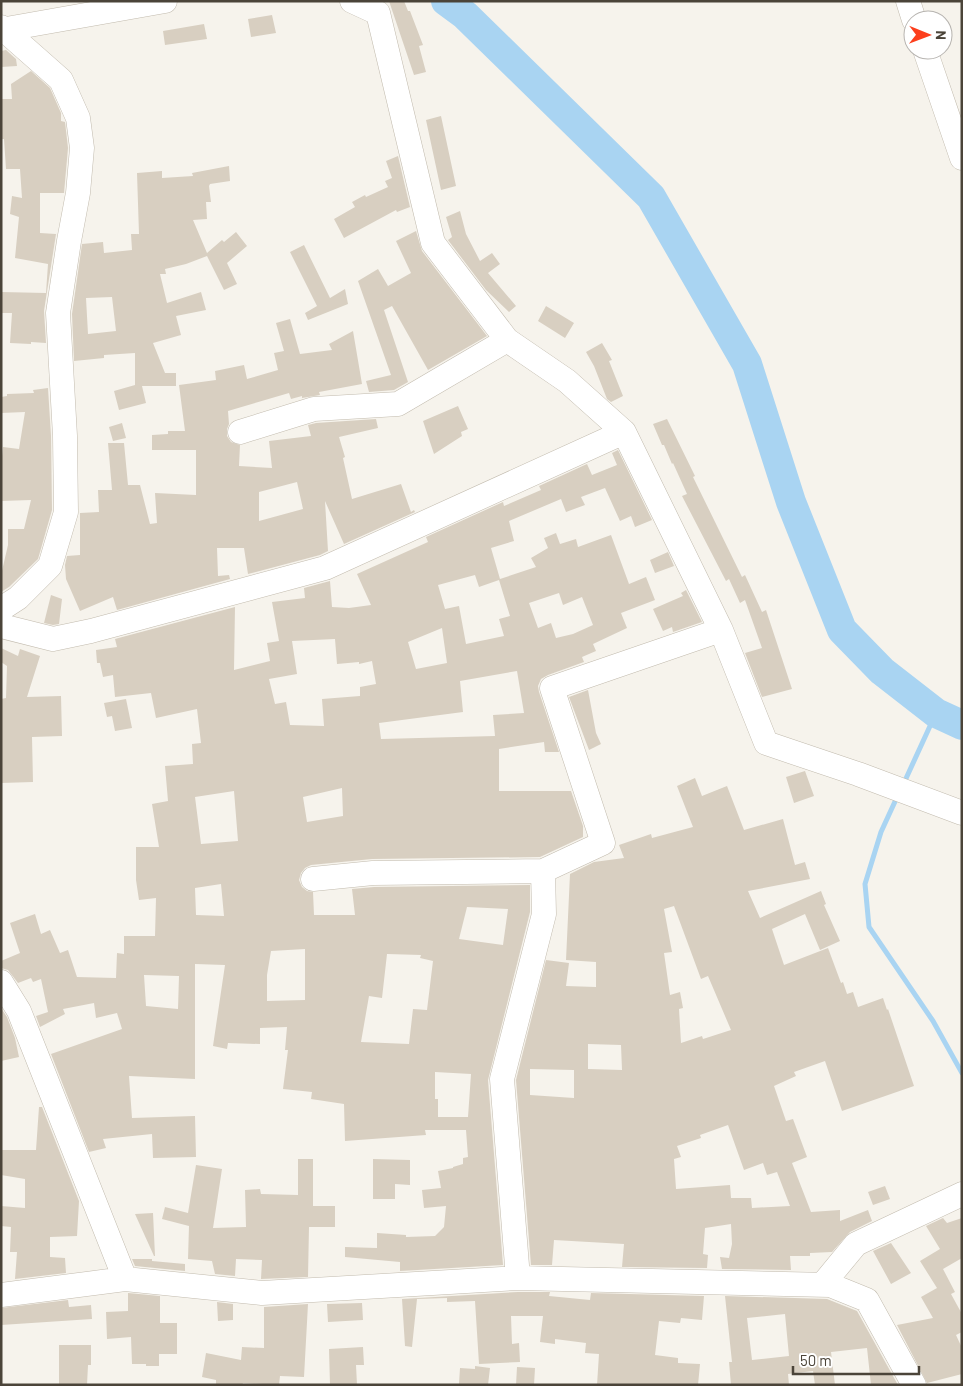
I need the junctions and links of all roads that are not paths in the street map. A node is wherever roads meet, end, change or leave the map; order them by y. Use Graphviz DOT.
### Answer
graph roads {
  1 [pos="165,1"];
  2 [pos="352,1"];
  3 [pos="2,29"];
  4 [pos="928,60"];
  5 [pos="962,158"];
  6 [pos="507,340"];
  7 [pos="240,432"];
  8 [pos="624,432"];
  9 [pos="1,609"];
  10 [pos="1,626"];
  11 [pos="721,630"];
  12 [pos="959,812"];
  13 [pos="543,872"];
  14 [pos="313,879"];
  15 [pos="1,982"];
  16 [pos="955,1196"];
  17 [pos="518,1278"];
  18 [pos="125,1279"];
  19 [pos="823,1284"];
  20 [pos="1,1295"];
  21 [pos="914,1385"];
  1 -- 3 [label="street"];
  2 -- 6 [label="street"];
  3 -- 9 [label="street"];
  4 -- 5 [label="street"];
  6 -- 7 [label="street"];
  6 -- 8 [label="street"];
  8 -- 10 [label="street"];
  8 -- 11 [label="street"];
  11 -- 12 [label="street"];
  11 -- 13 [label="street"];
  13 -- 14 [label="street"];
  13 -- 17 [label="street"];
  15 -- 18 [label="street"];
  16 -- 19 [label="street"];
  17 -- 18 [label="street"];
  17 -- 19 [label="street"];
  18 -- 20 [label="street"];
  19 -- 21 [label="street"];
}
